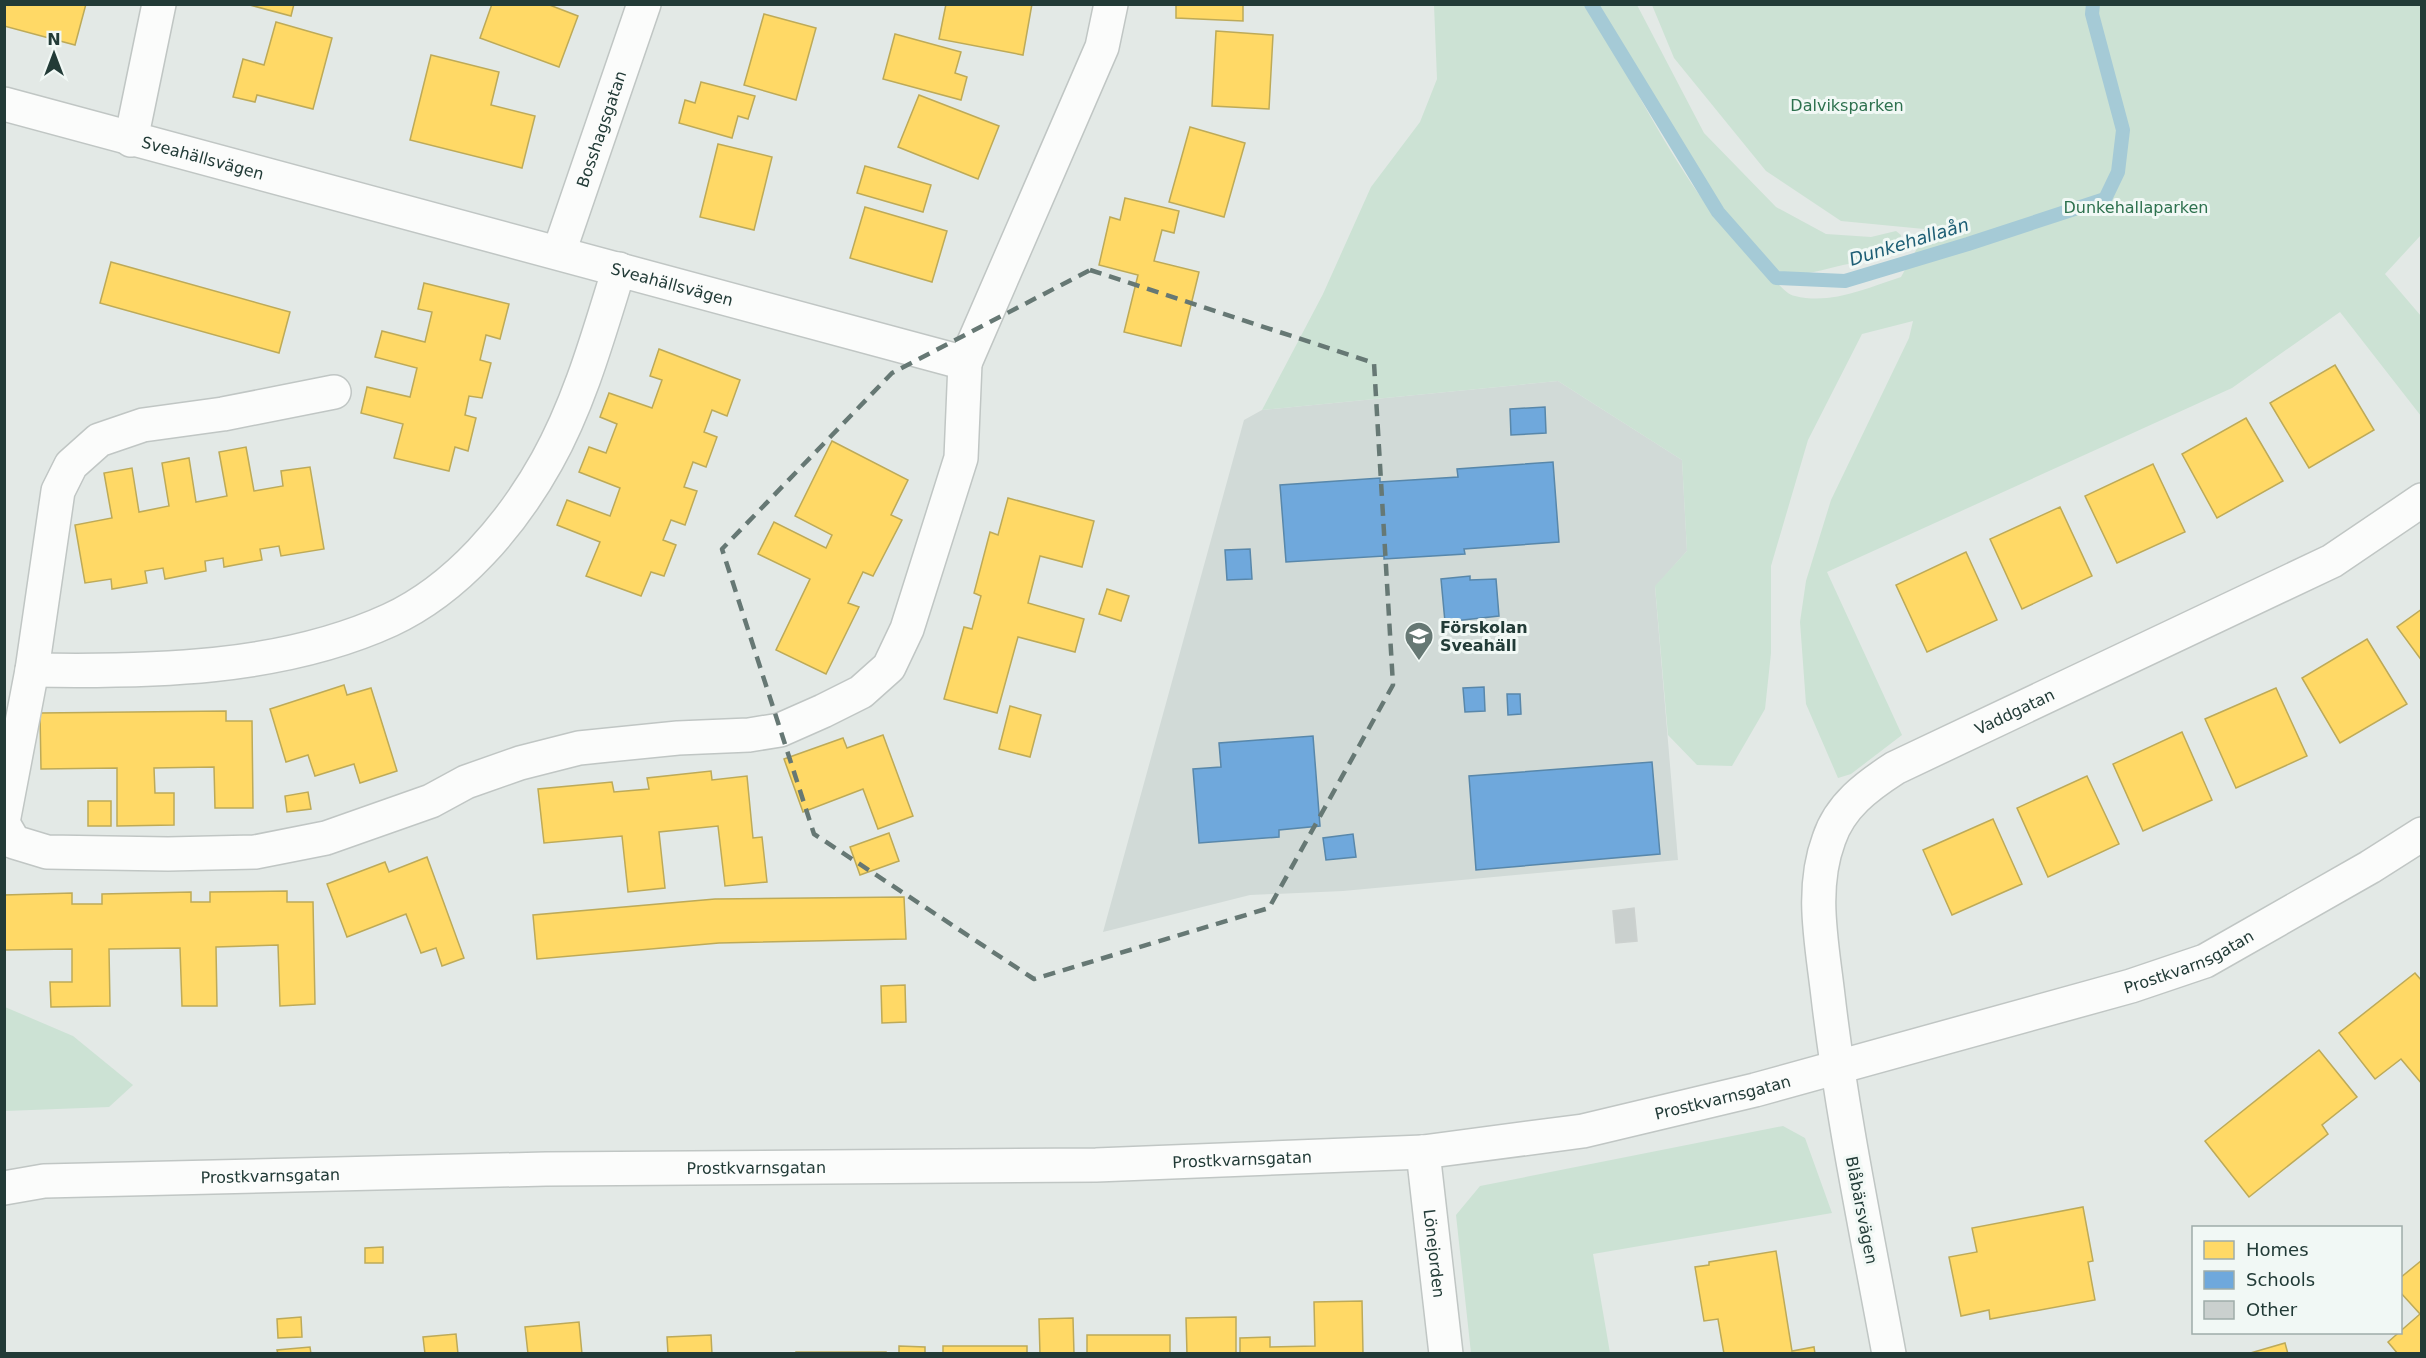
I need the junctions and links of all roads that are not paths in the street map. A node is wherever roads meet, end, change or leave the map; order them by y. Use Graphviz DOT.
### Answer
graph roads {
  1 [pos="159,4"];
  2 [pos="644,4"];
  3 [pos="1111,4"];
  4 [pos="4,104"];
  5 [pos="131,140"];
  6 [pos="559,252"];
  7 [pos="619,269"];
  8 [pos="965,363"];
  9 [pos="334,392"];
  10 [pos="2421,500"];
  11 [pos="32,670"];
  12 [pos="4,817"];
  13 [pos="4,825"];
  14 [pos="2421,834"];
  15 [pos="1836,1066"];
  16 [pos="1423,1152"];
  17 [pos="4,1188"];
  18 [pos="1446,1353"];
  19 [pos="1889,1353"];
  1 -- 5 [label="street"];
  2 -- 6 [label="street, Bosshagsgatan"];
  3 -- 8 [label="street"];
  4 -- 5 [label="street, Sveahällsvägen"];
  5 -- 6 [label="street, Sveahällsvägen"];
  6 -- 7 [label="street, Sveahällsvägen"];
  7 -- 8 [label="street, Sveahällsvägen"];
  7 -- 11 [label="street"];
  8 -- 13 [label="street"];
  9 -- 11 [label="street"];
  10 -- 15 [label="street, Vaddgatan"];
  11 -- 12 [label="street"];
  14 -- 15 [label="street, Prostkvarnsgatan"];
  15 -- 16 [label="street, Prostkvarnsgatan"];
  15 -- 19 [label="street, Blåbärsvägen"];
  16 -- 17 [label="street, Prostkvarnsgatan"];
  16 -- 18 [label="street, Lönejorden"];
}
